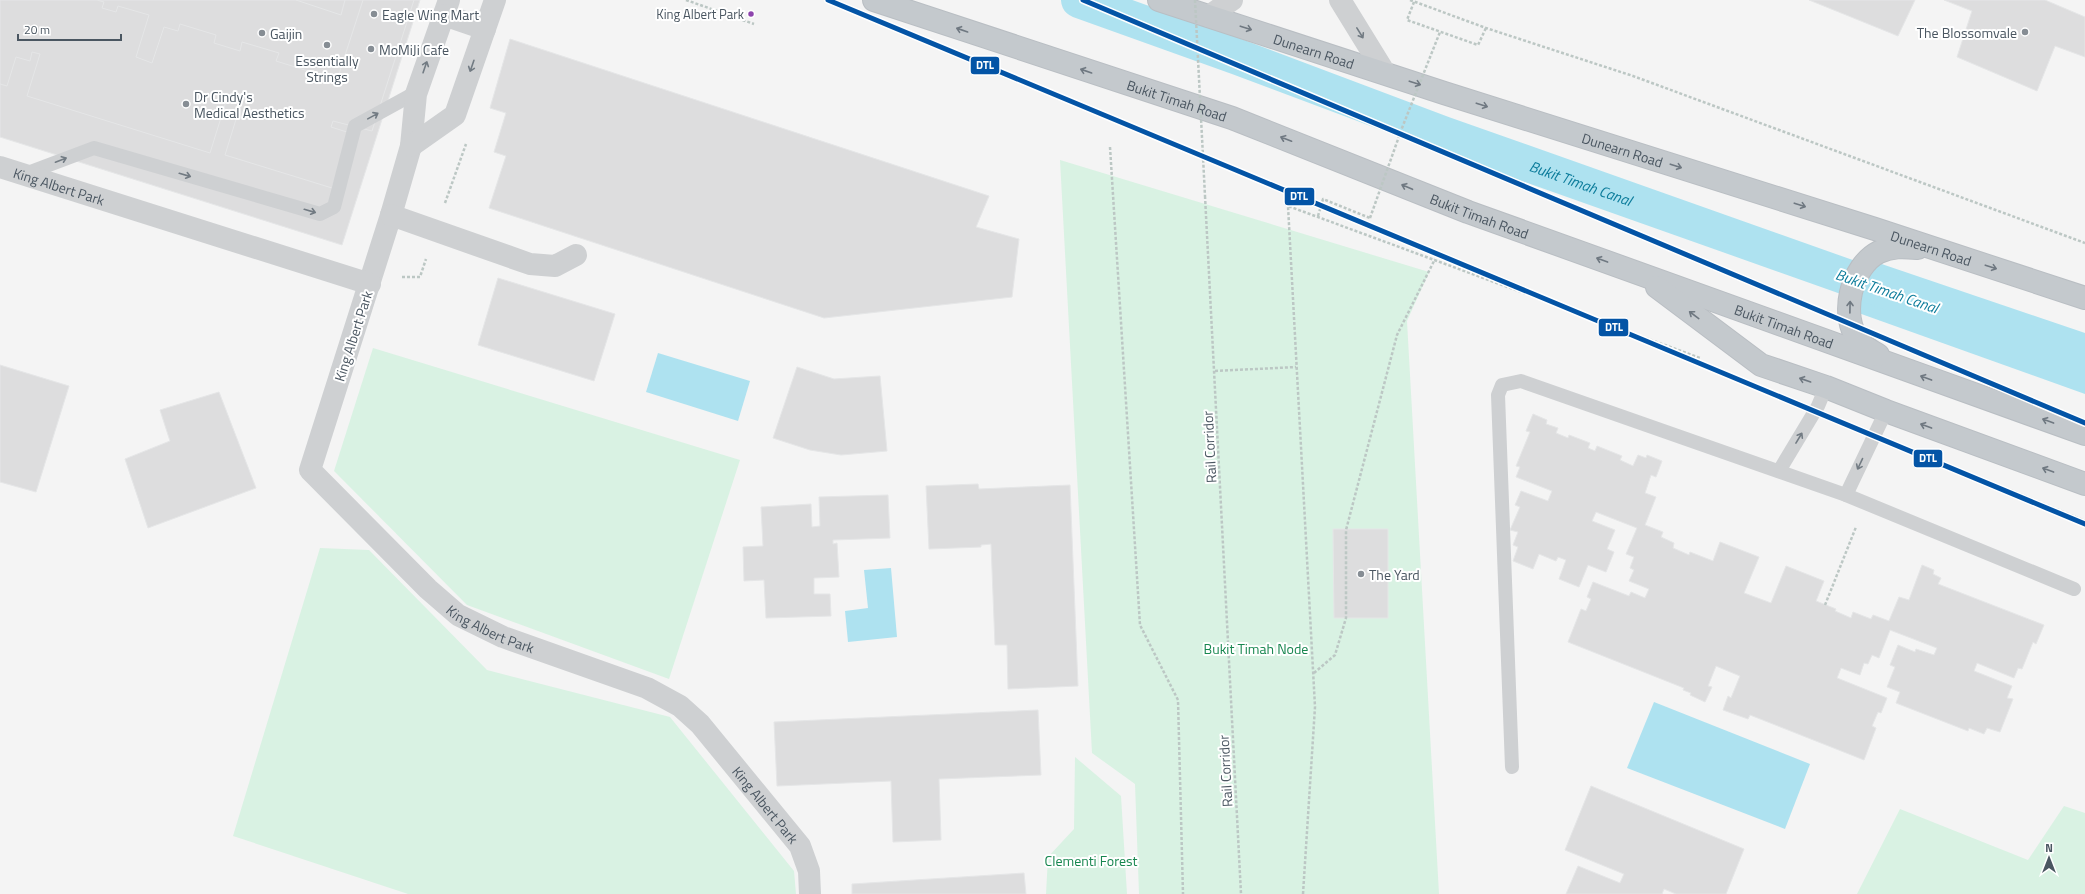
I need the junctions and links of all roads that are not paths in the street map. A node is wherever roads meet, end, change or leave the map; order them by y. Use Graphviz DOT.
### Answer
graph roads {
  1 [pos="495,0"];
  2 [pos="874,0"];
  3 [pos="1160,0"];
  4 [pos="1232,0"];
  5 [pos="1340,0"];
  6 [pos="446,8"];
  7 [pos="1209,16"];
  8 [pos="485,30"];
  9 [pos="1385,73"];
  10 [pos="417,92"];
  11 [pos="411,146"];
  12 [pos="0,167"];
  13 [pos="25,174"];
  14 [pos="391,215"];
  15 [pos="1937,250"];
  16 [pos="576,255"];
  17 [pos="1639,273"];
  18 [pos="371,281"];
  19 [pos="2085,298"];
  20 [pos="1896,367"];
  21 [pos="1826,387"];
  22 [pos="1886,411"];
  23 [pos="2085,434"];
  24 [pos="1779,471"];
  25 [pos="2085,484"];
  26 [pos="1846,495"];
  27 [pos="2074,589"];
  28 [pos="1512,767"];
  29 [pos="810,894"];
  1 -- 8 [label="street"];
  17 -- 2 [label="highway, Bukit Timah Road, one-way"];
  3 -- 7 [label="highway, Dunearn Road"];
  4 -- 7 [label="street"];
  5 -- 9 [label="street, one-way"];
  6 -- 8 [label="street"];
  10 -- 6 [label="street, King Albert Park, one-way"];
  7 -- 9 [label="highway, Dunearn Road, one-way"];
  8 -- 11 [label="street, one-way"];
  9 -- 15 [label="highway, Dunearn Road, one-way"];
  10 -- 11 [label="street, King Albert Park"];
  13 -- 10 [label="lane, one-way"];
  11 -- 14 [label="street, King Albert Park"];
  12 -- 13 [label="street, King Albert Park"];
  13 -- 18 [label="street, King Albert Park"];
  14 -- 16 [label="street"];
  14 -- 18 [label="street, King Albert Park"];
  15 -- 19 [label="highway, Dunearn Road, one-way"];
  20 -- 15 [label="highway, one-way"];
  17 -- 20 [label="highway, Bukit Timah Road"];
  21 -- 17 [label="highway, one-way"];
  18 -- 29 [label="street, King Albert Park"];
  23 -- 20 [label="highway, Bukit Timah Road, one-way"];
  21 -- 22 [label="highway"];
  24 -- 21 [label="lane, one-way"];
  25 -- 22 [label="highway, one-way"];
  22 -- 26 [label="lane, one-way"];
  24 -- 26 [label="lane"];
  24 -- 28 [label="lane"];
  26 -- 27 [label="lane"];
}
